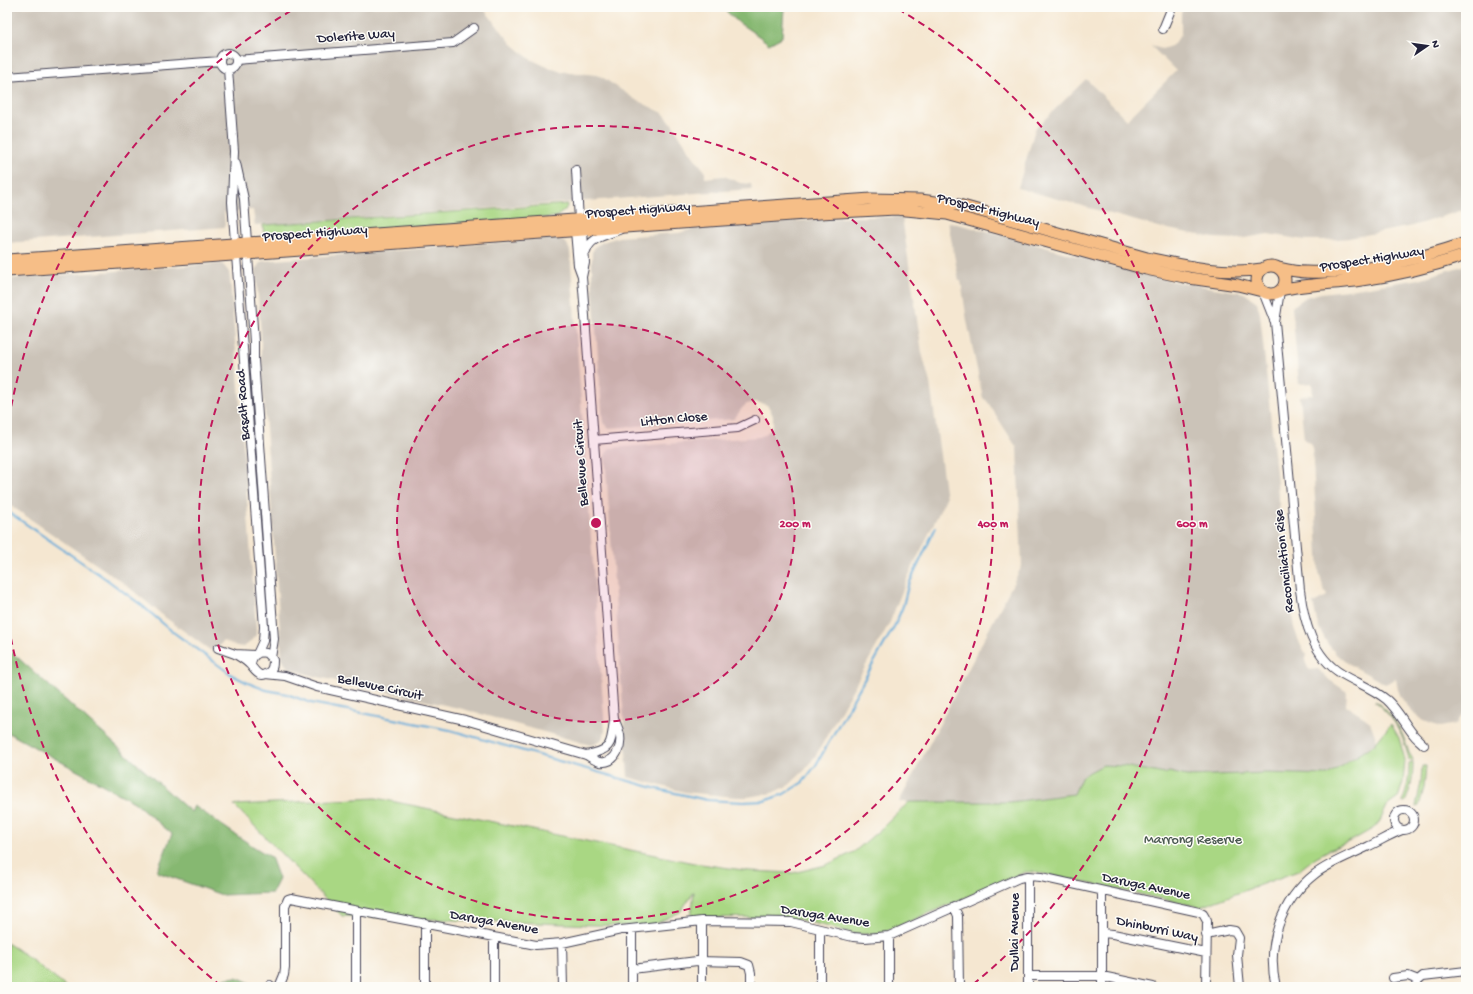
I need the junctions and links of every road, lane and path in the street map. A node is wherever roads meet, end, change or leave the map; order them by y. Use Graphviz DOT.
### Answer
graph roads {
  1 [pos="1172,7"];
  2 [pos="474,28"];
  3 [pos="1163,29"];
  4 [pos="236,60"];
  5 [pos="220,61"];
  6 [pos="228,69"];
  7 [pos="7,77"];
  8 [pos="234,151"];
  9 [pos="576,170"];
  10 [pos="579,227"];
  11 [pos="628,227"];
  12 [pos="1466,243"];
  13 [pos="248,248"];
  14 [pos="235,249"];
  15 [pos="1466,255"];
  16 [pos="584,256"];
  17 [pos="7,260"];
  18 [pos="1279,268"];
  19 [pos="1262,269"];
  20 [pos="7,271"];
  21 [pos="582,277"];
  22 [pos="1263,291"];
  23 [pos="1281,291"];
  24 [pos="1275,322"];
  25 [pos="248,399"];
  26 [pos="257,399"];
  27 [pos="755,420"];
  28 [pos="594,440"];
  29 [pos="218,648"];
  30 [pos="236,654"];
  31 [pos="256,655"];
  32 [pos="272,659"];
  33 [pos="251,666"];
  34 [pos="265,674"];
  35 [pos="285,676"];
  36 [pos="1424,745"];
  37 [pos="1394,821"];
  38 [pos="1402,830"];
  39 [pos="1383,838"];
  40 [pos="1030,876"];
  41 [pos="1102,891"];
  42 [pos="954,906"];
  43 [pos="356,911"];
  44 [pos="704,921"];
  45 [pos="425,923"];
  46 [pos="632,929"];
  47 [pos="820,930"];
  48 [pos="1102,933"];
  49 [pos="1206,935"];
  50 [pos="889,936"];
  51 [pos="494,937"];
  52 [pos="562,943"];
  53 [pos="1206,954"];
  54 [pos="705,961"];
  55 [pos="632,969"];
  56 [pos="1466,970"];
  57 [pos="1031,976"];
  58 [pos="1102,976"];
  59 [pos="1393,978"];
  60 [pos="1417,983"];
  61 [pos="279,987"];
  62 [pos="356,987"];
  63 [pos="425,987"];
  64 [pos="494,987"];
  65 [pos="563,987"];
  66 [pos="632,987"];
  67 [pos="702,987"];
  68 [pos="707,987"];
  69 [pos="751,987"];
  70 [pos="820,987"];
  71 [pos="889,987"];
  72 [pos="959,987"];
  73 [pos="1028,987"];
  74 [pos="1033,987"];
  75 [pos="1102,987"];
  76 [pos="1153,987"];
  77 [pos="1206,987"];
  78 [pos="1240,987"];
  79 [pos="1276,987"];
  1 -- 3 [label="street"];
  2 -- 4 [label="street, Dolerite Way"];
  4 -- 5 [label="street"];
  4 -- 6 [label="street"];
  5 -- 6 [label="street"];
  5 -- 7 [label="street"];
  6 -- 8 [label="street, Basalt Road"];
  8 -- 13 [label="street, Basalt Road"];
  8 -- 14 [label="street, Basalt Road"];
  9 -- 10 [label="street"];
  10 -- 11 [label="main road, Prospect Highway"];
  10 -- 13 [label="main road, Prospect Highway"];
  10 -- 16 [label="street, Bellevue Circuit"];
  10 -- 19 [label="main road, Prospect Highway"];
  10 -- 21 [label="street, Bellevue Circuit"];
  11 -- 16 [label="street"];
  11 -- 22 [label="main road, Prospect Highway"];
  12 -- 18 [label="main road, Prospect Highway"];
  13 -- 14 [label="main road, Prospect Highway"];
  13 -- 26 [label="street, Basalt Road"];
  14 -- 17 [label="main road, Prospect Highway"];
  14 -- 20 [label="main road, Prospect Highway"];
  14 -- 25 [label="street, Basalt Road"];
  15 -- 23 [label="main road, Prospect Highway"];
  16 -- 21 [label="street, Bellevue Circuit"];
  18 -- 19 [label="main road"];
  18 -- 23 [label="main road"];
  19 -- 22 [label="main road"];
  21 -- 28 [label="street, Bellevue Circuit"];
  22 -- 23 [label="main road"];
  22 -- 24 [label="street, Reconciliation Rise"];
  23 -- 24 [label="street, Reconciliation Rise"];
  24 -- 36 [label="street, Reconciliation Rise"];
  25 -- 26 [label="street"];
  25 -- 31 [label="street, Basalt Road"];
  26 -- 32 [label="street, Basalt Road"];
  27 -- 28 [label="street, Litton Close"];
  28 -- 35 [label="street, Bellevue Circuit"];
  29 -- 30 [label="street"];
  30 -- 31 [label="street"];
  30 -- 33 [label="street"];
  31 -- 32 [label="street"];
  31 -- 33 [label="street"];
  32 -- 34 [label="street"];
  32 -- 35 [label="street"];
  33 -- 34 [label="street"];
  34 -- 35 [label="street, Bellevue Circuit"];
  37 -- 38 [label="street"];
  37 -- 38 [label="street"];
  37 -- 39 [label="street"];
  38 -- 39 [label="street"];
  39 -- 79 [label="street"];
  40 -- 41 [label="street, Daruga Avenue"];
  40 -- 42 [label="street, Daruga Avenue"];
  40 -- 57 [label="street, Dullai Avenue"];
  41 -- 48 [label="street"];
  41 -- 49 [label="street, Daruga Avenue"];
  42 -- 50 [label="street, Daruga Avenue"];
  42 -- 72 [label="street"];
  43 -- 45 [label="street, Daruga Avenue"];
  43 -- 61 [label="street, Daruga Avenue"];
  43 -- 62 [label="street"];
  44 -- 46 [label="street, Daruga Avenue"];
  44 -- 47 [label="street, Daruga Avenue"];
  44 -- 54 [label="street"];
  45 -- 51 [label="street, Daruga Avenue"];
  45 -- 63 [label="street"];
  46 -- 52 [label="street, Daruga Avenue"];
  46 -- 55 [label="street"];
  47 -- 50 [label="street, Daruga Avenue"];
  47 -- 70 [label="street"];
  48 -- 53 [label="street, Dhinburri Way"];
  48 -- 58 [label="street"];
  49 -- 53 [label="street, Daruga Avenue"];
  49 -- 78 [label="street"];
  50 -- 71 [label="street"];
  51 -- 52 [label="street, Daruga Avenue"];
  51 -- 64 [label="street"];
  52 -- 65 [label="street"];
  53 -- 77 [label="street, Daruga Avenue"];
  54 -- 55 [label="street"];
  54 -- 67 [label="street"];
  54 -- 68 [label="street"];
  54 -- 69 [label="street"];
  55 -- 66 [label="street"];
  56 -- 60 [label="street"];
  57 -- 58 [label="street"];
  57 -- 73 [label="street, Dullai Avenue"];
  57 -- 74 [label="street, Dullai Avenue"];
  58 -- 75 [label="street"];
  58 -- 76 [label="street"];
  59 -- 60 [label="street"];
}
